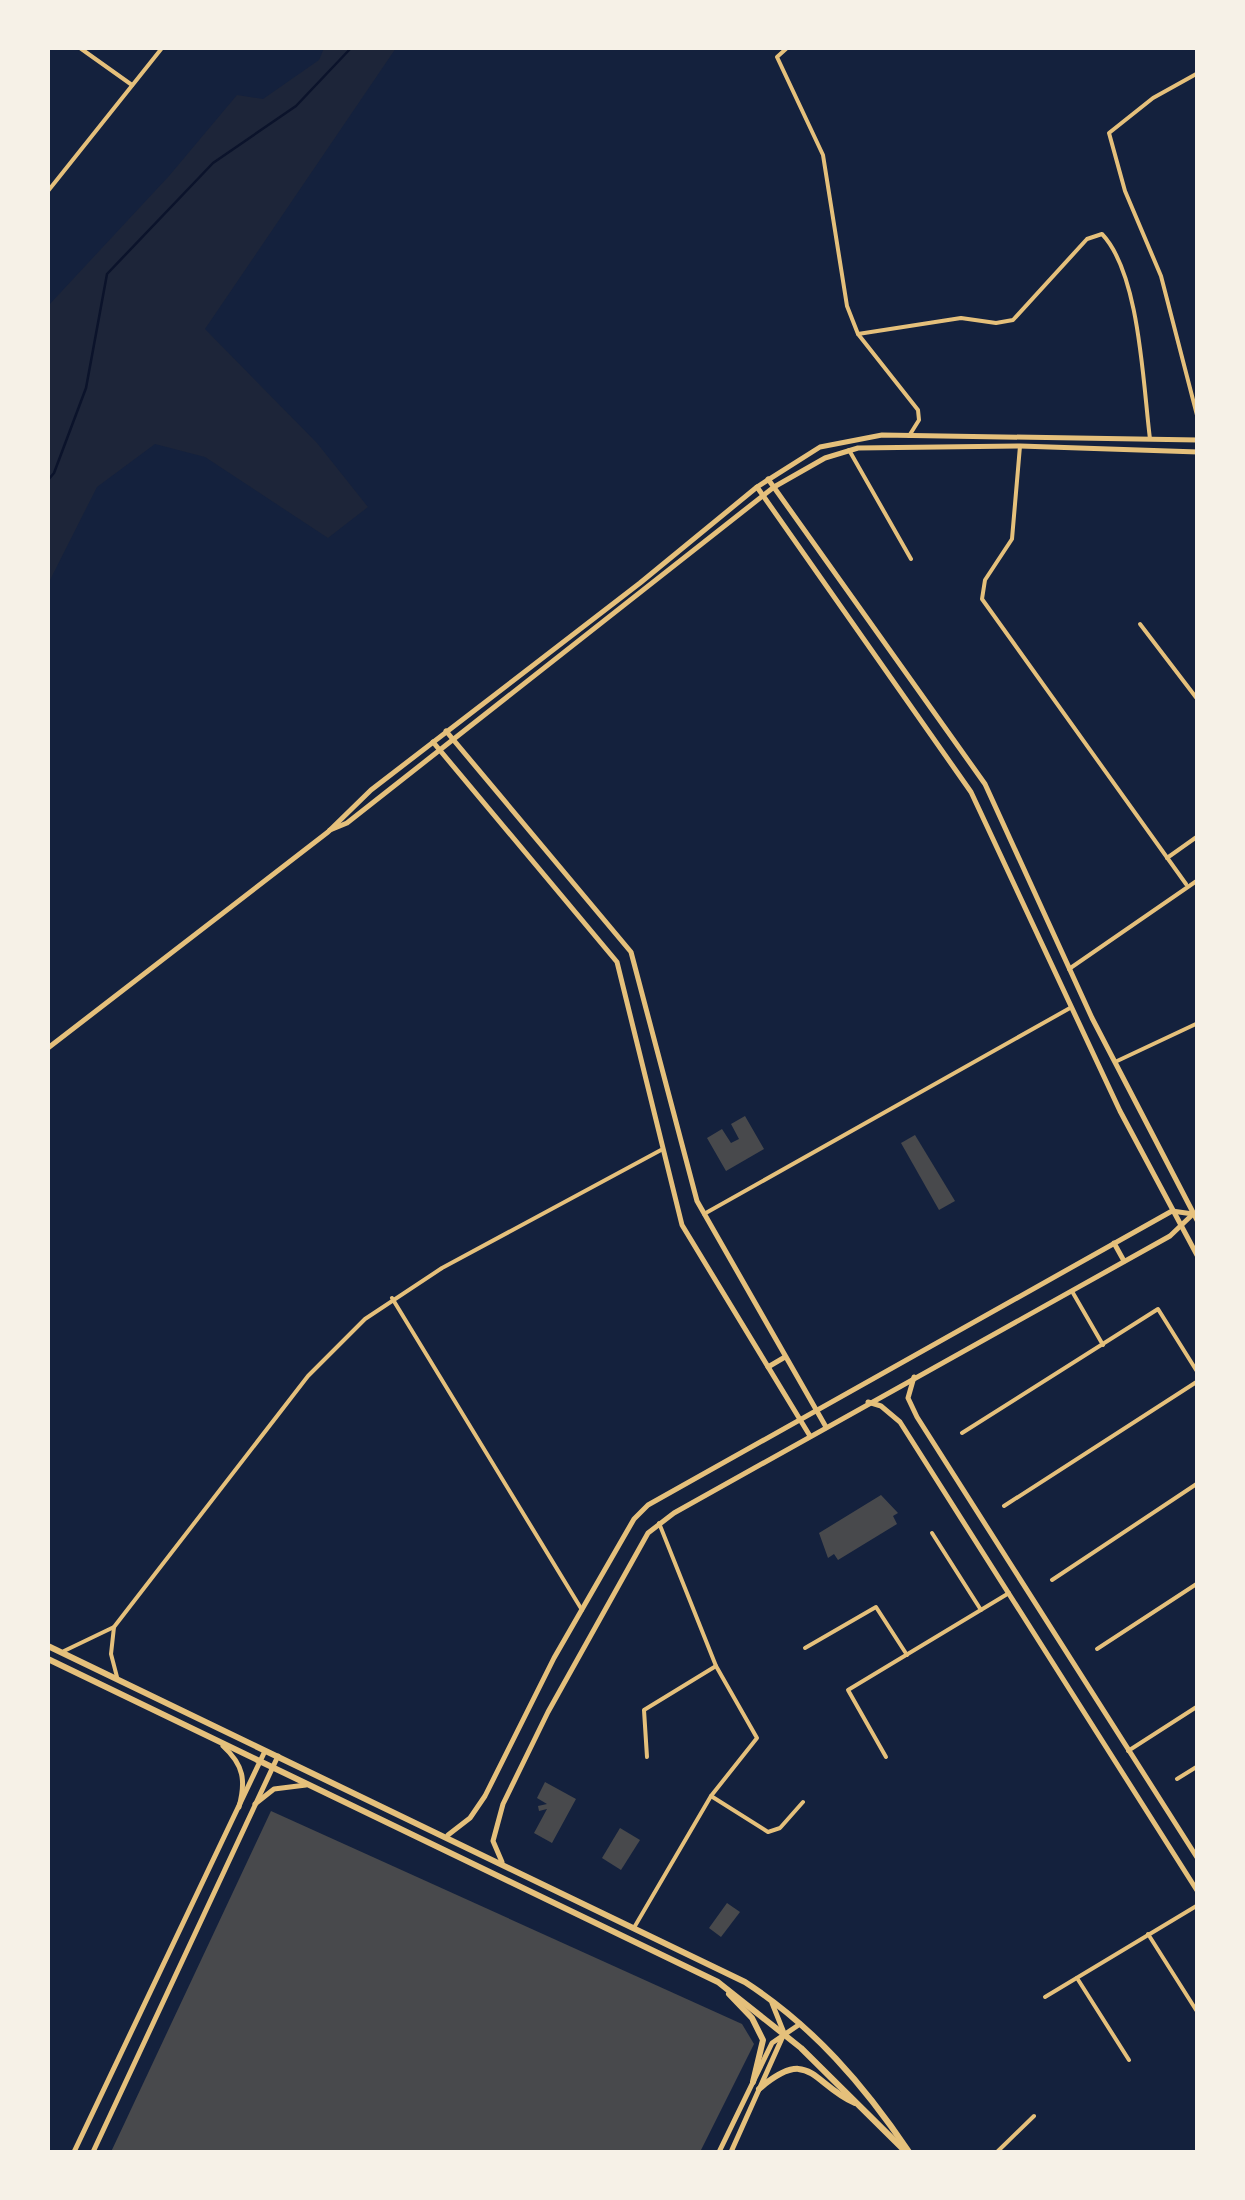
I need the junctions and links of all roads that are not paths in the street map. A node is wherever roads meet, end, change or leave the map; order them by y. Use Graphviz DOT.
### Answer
graph roads {
  1 [pos="80,48"];
  2 [pos="162,48"];
  3 [pos="787,48"];
  4 [pos="1198,73"];
  5 [pos="132,84"];
  6 [pos="48,191"];
  7 [pos="858,334"];
  8 [pos="1198,419"];
  9 [pos="909,436"];
  10 [pos="1150,439"];
  11 [pos="1198,440"];
  12 [pos="1020,446"];
  13 [pos="848,450"];
  14 [pos="1198,452"];
  15 [pos="768,479"];
  16 [pos="756,487"];
  17 [pos="774,487"];
  18 [pos="764,496"];
  19 [pos="912,559"];
  20 [pos="859,606"];
  21 [pos="847,614"];
  22 [pos="1140,624"];
  23 [pos="1197,700"];
  24 [pos="446,731"];
  25 [pos="452,738"];
  26 [pos="434,742"];
  27 [pos="439,748"];
  28 [pos="490,780"];
  29 [pos="476,792"];
  30 [pos="328,832"];
  31 [pos="1198,836"];
  32 [pos="1167,858"];
  33 [pos="1198,880"];
  34 [pos="1186,884"];
  35 [pos="1035,892"];
  36 [pos="1021,898"];
  37 [pos="1069,969"];
  38 [pos="1070,1008"];
  39 [pos="1198,1024"];
  40 [pos="48,1048"];
  41 [pos="1114,1062"];
  42 [pos="662,1150"];
  43 [pos="1172,1211"];
  44 [pos="704,1214"];
  45 [pos="1193,1214"];
  46 [pos="1198,1222"];
  47 [pos="1182,1229"];
  48 [pos="1114,1243"];
  49 [pos="1198,1257"];
  50 [pos="1124,1261"];
  51 [pos="1072,1290"];
  52 [pos="392,1298"];
  53 [pos="1104,1345"];
  54 [pos="785,1357"];
  55 [pos="768,1367"];
  56 [pos="1198,1373"];
  57 [pos="914,1376"];
  58 [pos="1198,1381"];
  59 [pos="868,1402"];
  60 [pos="816,1410"];
  61 [pos="800,1420"];
  62 [pos="826,1427"];
  63 [pos="962,1433"];
  64 [pos="810,1436"];
  65 [pos="1198,1483"];
  66 [pos="1004,1506"];
  67 [pos="660,1523"];
  68 [pos="932,1534"];
  69 [pos="1052,1580"];
  70 [pos="1198,1583"];
  71 [pos="1010,1593"];
  72 [pos="981,1610"];
  73 [pos="582,1611"];
  74 [pos="114,1628"];
  75 [pos="48,1646"];
  76 [pos="805,1648"];
  77 [pos="1098,1649"];
  78 [pos="60,1652"];
  79 [pos="907,1655"];
  80 [pos="48,1659"];
  81 [pos="716,1666"];
  82 [pos="1082,1678"];
  83 [pos="118,1680"];
  84 [pos="1068,1686"];
  85 [pos="1198,1706"];
  86 [pos="213,1738"];
  87 [pos="266,1749"];
  88 [pos="1128,1751"];
  89 [pos="278,1754"];
  90 [pos="648,1757"];
  91 [pos="886,1757"];
  92 [pos="261,1760"];
  93 [pos="273,1766"];
  94 [pos="1198,1766"];
  95 [pos="498,1772"];
  96 [pos="1177,1779"];
  97 [pos="514,1780"];
  98 [pos="313,1786"];
  99 [pos="711,1796"];
  100 [pos="803,1802"];
  101 [pos="255,1804"];
  102 [pos="239,1807"];
  103 [pos="448,1835"];
  104 [pos="1198,1859"];
  105 [pos="502,1862"];
  106 [pos="1198,1892"];
  107 [pos="1198,1905"];
  108 [pos="634,1926"];
  109 [pos="1148,1934"];
  110 [pos="1077,1978"];
  111 [pos="718,1982"];
  112 [pos="1045,1996"];
  113 [pos="770,1998"];
  114 [pos="1198,2013"];
  115 [pos="801,2024"];
  116 [pos="784,2033"];
  117 [pos="1129,2060"];
  118 [pos="752,2082"];
  119 [pos="759,2089"];
  120 [pos="860,2105"];
  121 [pos="1034,2116"];
  122 [pos="74,2152"];
  123 [pos="93,2152"];
  124 [pos="718,2152"];
  125 [pos="731,2152"];
  126 [pos="907,2152"];
  127 [pos="997,2152"];
  1 -- 5 [label="street"];
  2 -- 5 [label="street"];
  3 -- 7 [label="street"];
  4 -- 8 [label="street"];
  5 -- 6 [label="street"];
  7 -- 9 [label="street"];
  7 -- 10 [label="street"];
  9 -- 10 [label="street"];
  9 -- 15 [label="street"];
  10 -- 11 [label="street"];
  12 -- 13 [label="street"];
  12 -- 14 [label="street"];
  12 -- 32 [label="street"];
  13 -- 17 [label="street"];
  13 -- 19 [label="street"];
  15 -- 16 [label="street"];
  15 -- 17 [label="street"];
  16 -- 18 [label="street"];
  16 -- 24 [label="street"];
  17 -- 18 [label="street"];
  17 -- 20 [label="street"];
  18 -- 21 [label="street"];
  18 -- 25 [label="street"];
  20 -- 21 [label="street"];
  20 -- 35 [label="street"];
  21 -- 36 [label="street"];
  22 -- 23 [label="street"];
  24 -- 25 [label="street"];
  24 -- 26 [label="street"];
  25 -- 27 [label="street"];
  25 -- 28 [label="street"];
  26 -- 27 [label="street"];
  26 -- 30 [label="street"];
  27 -- 29 [label="street"];
  27 -- 30 [label="street"];
  28 -- 29 [label="street"];
  28 -- 44 [label="street"];
  29 -- 42 [label="street"];
  30 -- 40 [label="street"];
  31 -- 32 [label="street"];
  32 -- 34 [label="street"];
  33 -- 34 [label="street"];
  34 -- 37 [label="street"];
  35 -- 36 [label="street"];
  35 -- 37 [label="street"];
  36 -- 38 [label="street"];
  37 -- 41 [label="street"];
  38 -- 43 [label="street"];
  38 -- 44 [label="street"];
  39 -- 41 [label="street"];
  41 -- 45 [label="street"];
  42 -- 52 [label="street"];
  42 -- 55 [label="street"];
  43 -- 45 [label="street"];
  43 -- 47 [label="street"];
  43 -- 48 [label="street"];
  44 -- 54 [label="street"];
  45 -- 46 [label="street"];
  45 -- 47 [label="street"];
  47 -- 49 [label="street"];
  47 -- 50 [label="street"];
  48 -- 50 [label="street"];
  48 -- 60 [label="street"];
  50 -- 51 [label="street"];
  51 -- 53 [label="street"];
  51 -- 57 [label="street"];
  52 -- 73 [label="street"];
  52 -- 74 [label="street"];
  53 -- 56 [label="street"];
  53 -- 63 [label="street"];
  54 -- 55 [label="street"];
  54 -- 60 [label="street"];
  55 -- 61 [label="street"];
  57 -- 59 [label="street"];
  57 -- 82 [label="street"];
  58 -- 66 [label="street"];
  59 -- 62 [label="street"];
  59 -- 71 [label="street"];
  60 -- 61 [label="street"];
  60 -- 62 [label="street"];
  61 -- 64 [label="street"];
  61 -- 73 [label="street"];
  62 -- 64 [label="street"];
  64 -- 67 [label="street"];
  65 -- 69 [label="street"];
  67 -- 81 [label="street"];
  67 -- 97 [label="street"];
  68 -- 72 [label="street"];
  70 -- 77 [label="street"];
  71 -- 72 [label="street"];
  71 -- 84 [label="street"];
  72 -- 79 [label="street"];
  73 -- 95 [label="street"];
  74 -- 78 [label="street"];
  74 -- 83 [label="street"];
  75 -- 78 [label="main road"];
  76 -- 79 [label="street"];
  78 -- 83 [label="main road"];
  79 -- 91 [label="street"];
  80 -- 86 [label="main road"];
  81 -- 90 [label="street"];
  81 -- 99 [label="street"];
  82 -- 84 [label="street"];
  82 -- 88 [label="street"];
  83 -- 87 [label="main road"];
  84 -- 106 [label="street"];
  85 -- 88 [label="street"];
  86 -- 92 [label="main road"];
  86 -- 102 [label="street"];
  87 -- 89 [label="main road"];
  87 -- 92 [label="street"];
  88 -- 104 [label="street"];
  89 -- 93 [label="street"];
  89 -- 103 [label="main road"];
  92 -- 93 [label="main road"];
  92 -- 102 [label="street"];
  93 -- 98 [label="main road"];
  93 -- 101 [label="street"];
  94 -- 96 [label="street"];
  95 -- 97 [label="street"];
  95 -- 103 [label="street"];
  97 -- 105 [label="street"];
  98 -- 101 [label="street"];
  98 -- 111 [label="main road"];
  99 -- 100 [label="street"];
  99 -- 108 [label="street"];
  101 -- 123 [label="street"];
  102 -- 122 [label="street"];
  103 -- 105 [label="main road"];
  105 -- 108 [label="main road"];
  107 -- 109 [label="street"];
  108 -- 113 [label="main road"];
  109 -- 110 [label="street"];
  109 -- 114 [label="street"];
  110 -- 112 [label="street"];
  110 -- 117 [label="street"];
  111 -- 116 [label="main road"];
  111 -- 118 [label="main road"];
  113 -- 115 [label="main road"];
  113 -- 116 [label="street"];
  115 -- 116 [label="street"];
  115 -- 126 [label="main road"];
  116 -- 118 [label="street"];
  116 -- 119 [label="street"];
  116 -- 120 [label="main road"];
  118 -- 124 [label="street"];
  119 -- 120 [label="main road"];
  119 -- 125 [label="street"];
  120 -- 126 [label="main road"];
  121 -- 127 [label="street"];
}
